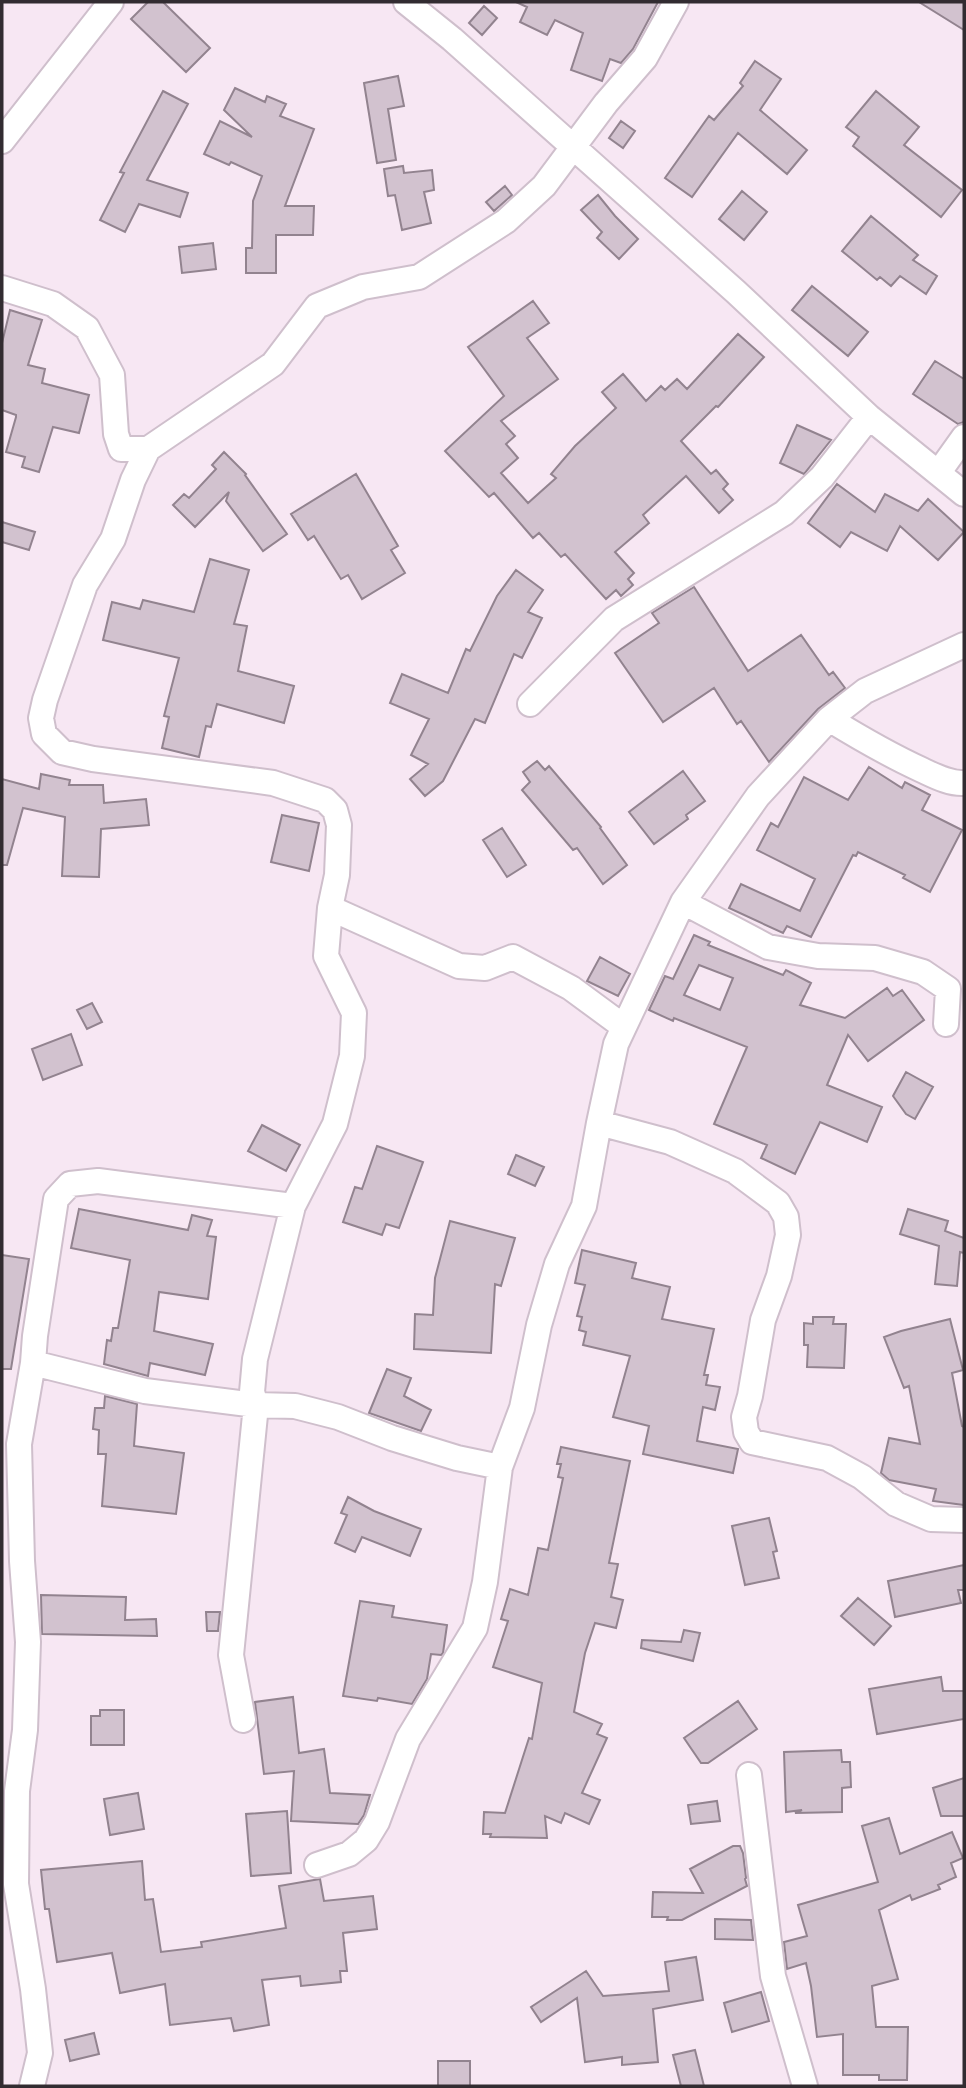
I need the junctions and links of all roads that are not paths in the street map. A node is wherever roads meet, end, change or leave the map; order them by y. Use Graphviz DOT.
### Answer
graph roads {
  1 [pos="111,2"];
  2 [pos="406,2"];
  3 [pos="676,2"];
  4 [pos="2,141"];
  5 [pos="572,146"];
  6 [pos="2,288"];
  7 [pos="869,417"];
  8 [pos="964,437"];
  9 [pos="148,449"];
  10 [pos="939,472"];
  11 [pos="964,494"];
  12 [pos="964,645"];
  13 [pos="530,704"];
  14 [pos="829,719"];
  15 [pos="964,783"];
  16 [pos="683,902"];
  17 [pos="330,908"];
  18 [pos="946,1024"];
  19 [pos="624,1027"];
  20 [pos="599,1123"];
  21 [pos="293,1206"];
  22 [pos="33,1363"];
  23 [pos="256,1405"];
  24 [pos="500,1466"];
  25 [pos="964,1520"];
  26 [pos="243,1720"];
  27 [pos="749,1775"];
  28 [pos="317,1865"];
  29 [pos="32,2086"];
  30 [pos="804,2086"];
  1 -- 4 [label="street"];
  2 -- 5 [label="street"];
  3 -- 5 [label="street"];
  5 -- 7 [label="street"];
  5 -- 9 [label="street"];
  6 -- 9 [label="street"];
  7 -- 10 [label="street"];
  7 -- 13 [label="street"];
  8 -- 10 [label="street"];
  9 -- 17 [label="street"];
  10 -- 11 [label="street"];
  12 -- 14 [label="street"];
  14 -- 15 [label="street"];
  14 -- 16 [label="street"];
  16 -- 18 [label="street"];
  16 -- 19 [label="street"];
  17 -- 19 [label="street"];
  17 -- 21 [label="street"];
  19 -- 20 [label="street"];
  20 -- 24 [label="street"];
  20 -- 25 [label="street"];
  21 -- 22 [label="street"];
  21 -- 23 [label="street"];
  22 -- 23 [label="street"];
  22 -- 29 [label="street"];
  23 -- 24 [label="street"];
  23 -- 26 [label="street"];
  24 -- 28 [label="street"];
  27 -- 30 [label="street"];
}
